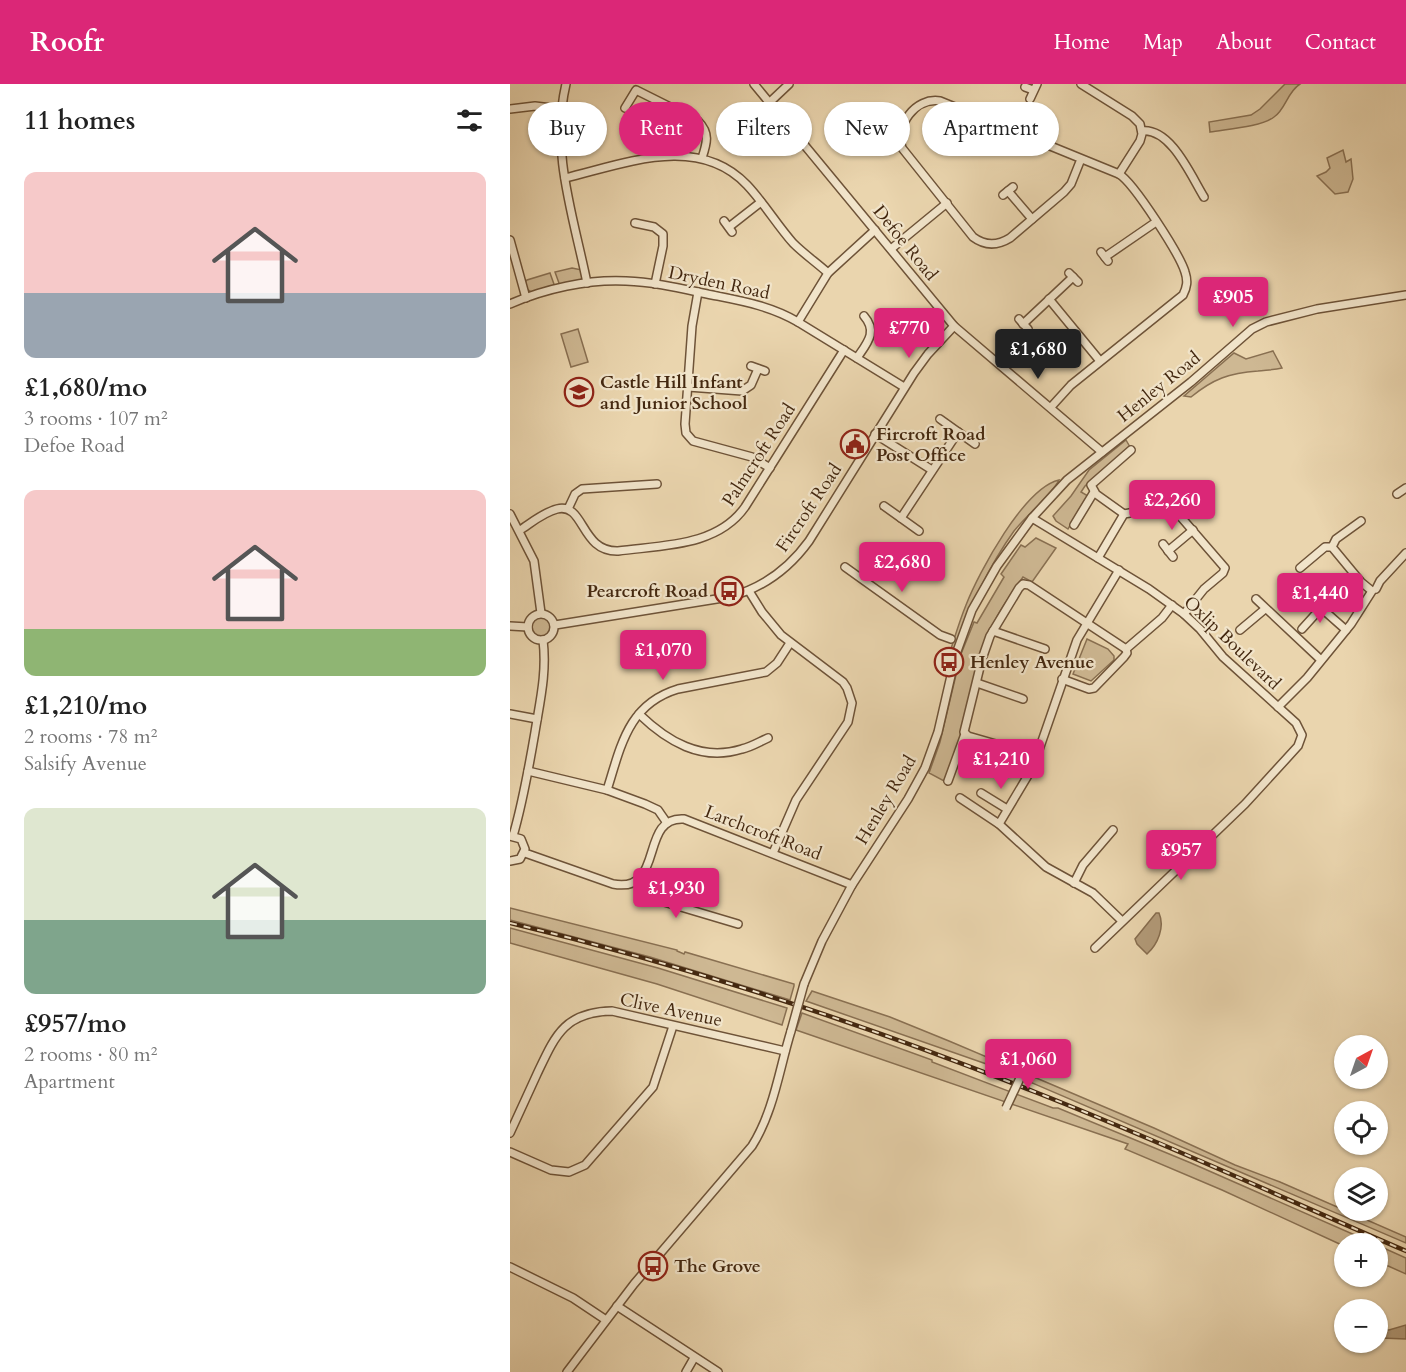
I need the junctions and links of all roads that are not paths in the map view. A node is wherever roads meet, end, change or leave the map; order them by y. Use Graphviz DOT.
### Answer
graph roads {
  1 [pos="566,84"];
  2 [pos="754,84"];
  3 [pos="789,84"];
  4 [pos="1081,84"];
  5 [pos="1025,87"];
  6 [pos="1035,87"];
  7 [pos="1030,99"];
  8 [pos="562,102"];
  9 [pos="629,102"];
  10 [pos="661,102"];
  11 [pos="771,102"];
  12 [pos="925,102"];
  13 [pos="943,102"];
  14 [pos="922,104"];
  15 [pos="528,107"];
  16 [pos="510,109"];
  17 [pos="704,130"];
  18 [pos="1142,131"];
  19 [pos="704,150"];
  20 [pos="1059,150"];
  21 [pos="812,152"];
  22 [pos="562,156"];
  23 [pos="702,158"];
  24 [pos="1081,159"];
  25 [pos="1119,174"];
  26 [pos="565,178"];
  27 [pos="1207,186"];
  28 [pos="1008,191"];
  29 [pos="761,202"];
  30 [pos="947,203"];
  31 [pos="1032,219"];
  32 [pos="1156,222"];
  33 [pos="635,223"];
  34 [pos="728,226"];
  35 [pos="875,230"];
  36 [pos="510,240"];
  37 [pos="891,249"];
  38 [pos="1105,257"];
  39 [pos="828,273"];
  40 [pos="1073,277"];
  41 [pos="587,283"];
  42 [pos="654,284"];
  43 [pos="698,292"];
  44 [pos="1406,295"];
  45 [pos="526,298"];
  46 [pos="1049,299"];
  47 [pos="510,304"];
  48 [pos="864,316"];
  49 [pos="798,321"];
  50 [pos="1023,324"];
  51 [pos="954,326"];
  52 [pos="844,350"];
  53 [pos="857,358"];
  54 [pos="1100,361"];
  55 [pos="758,369"];
  56 [pos="688,387"];
  57 [pos="904,387"];
  58 [pos="1051,407"];
  59 [pos="940,419"];
  60 [pos="958,432"];
  61 [pos="874,434"];
  62 [pos="975,444"];
  63 [pos="1131,450"];
  64 [pos="1102,452"];
  65 [pos="770,468"];
  66 [pos="932,470"];
  67 [pos="657,484"];
  68 [pos="1406,488"];
  69 [pos="1094,492"];
  70 [pos="1397,494"];
  71 [pos="884,506"];
  72 [pos="567,509"];
  73 [pos="510,514"];
  74 [pos="1125,514"];
  75 [pos="901,518"];
  76 [pos="1032,518"];
  77 [pos="1361,521"];
  78 [pos="1074,525"];
  79 [pos="520,530"];
  80 [pos="1192,530"];
  81 [pos="919,531"];
  82 [pos="1332,546"];
  83 [pos="1168,551"];
  84 [pos="1406,554"];
  85 [pos="1098,558"];
  86 [pos="844,567"];
  87 [pos="1300,568"];
  88 [pos="1119,570"];
  89 [pos="1374,590"];
  90 [pos="749,591"];
  91 [pos="1256,599"];
  92 [pos="1311,599"];
  93 [pos="1172,605"];
  94 [pos="1322,608"];
  95 [pos="1265,609"];
  96 [pos="541,613"];
  97 [pos="1184,614"];
  98 [pos="1087,622"];
  99 [pos="555,625"];
  100 [pos="510,626"];
  101 [pos="528,627"];
  102 [pos="1302,629"];
  103 [pos="1240,630"];
  104 [pos="1346,630"];
  105 [pos="993,631"];
  106 [pos="951,639"];
  107 [pos="543,640"];
  108 [pos="790,643"];
  109 [pos="1045,649"];
  110 [pos="1126,649"];
  111 [pos="1321,660"];
  112 [pos="1062,679"];
  113 [pos="977,682"];
  114 [pos="1023,699"];
  115 [pos="1278,707"];
  116 [pos="510,714"];
  117 [pos="639,714"];
  118 [pos="537,719"];
  119 [pos="965,734"];
  120 [pos="768,738"];
  121 [pos="1037,756"];
  122 [pos="528,771"];
  123 [pos="948,781"];
  124 [pos="607,790"];
  125 [pos="981,793"];
  126 [pos="960,798"];
  127 [pos="1007,809"];
  128 [pos="667,823"];
  129 [pos="999,824"];
  130 [pos="1113,830"];
  131 [pos="512,836"];
  132 [pos="525,853"];
  133 [pos="773,853"];
  134 [pos="510,861"];
  135 [pos="636,880"];
  136 [pos="1074,883"];
  137 [pos="852,885"];
  138 [pos="1122,921"];
  139 [pos="738,924"];
  140 [pos="1095,948"];
  141 [pos="673,1026"];
  142 [pos="785,1051"];
  143 [pos="1028,1061"];
  144 [pos="1006,1108"];
  145 [pos="510,1133"];
  146 [pos="510,1152"];
  147 [pos="510,1267"];
  148 [pos="617,1306"];
  149 [pos="606,1320"];
  150 [pos="694,1358"];
  151 [pos="567,1372"];
  152 [pos="686,1372"];
  153 [pos="718,1372"];
  1 -- 8 [label="street"];
  2 -- 11 [label="street, Defoe Road"];
  3 -- 11 [label="street"];
  4 -- 18 [label="street"];
  5 -- 6 [label="street"];
  6 -- 7 [label="street"];
  9 -- 10 [label="street"];
  12 -- 13 [label="street"];
  14 -- 30 [label="street"];
  15 -- 16 [label="street"];
  17 -- 19 [label="street"];
  18 -- 25 [label="street"];
  18 -- 27 [label="street"];
  20 -- 24 [label="street"];
  21 -- 35 [label="street, Defoe Road"];
  22 -- 26 [label="street"];
  23 -- 26 [label="street"];
  23 -- 29 [label="street"];
  24 -- 25 [label="street"];
  24 -- 31 [label="street"];
  25 -- 32 [label="street"];
  26 -- 41 [label="street"];
  28 -- 31 [label="street"];
  29 -- 34 [label="street"];
  29 -- 39 [label="street"];
  30 -- 31 [label="street"];
  30 -- 37 [label="street"];
  32 -- 38 [label="street"];
  32 -- 54 [label="street"];
  33 -- 42 [label="street"];
  35 -- 37 [label="street, Defoe Road"];
  35 -- 39 [label="street"];
  36 -- 45 [label="street"];
  37 -- 51 [label="street, Defoe Road"];
  39 -- 49 [label="street"];
  40 -- 46 [label="street"];
  41 -- 42 [label="street, Dryden Road"];
  41 -- 45 [label="street, Dryden Road"];
  42 -- 43 [label="street, Dryden Road"];
  43 -- 49 [label="street, Dryden Road"];
  43 -- 56 [label="street"];
  44 -- 64 [label="street, Henley Road"];
  45 -- 47 [label="street, Dryden Road"];
  46 -- 50 [label="street"];
  46 -- 54 [label="street"];
  48 -- 53 [label="street"];
  49 -- 52 [label="street, Dryden Road"];
  51 -- 57 [label="street, Fircroft Road"];
  51 -- 58 [label="street, Defoe Road"];
  52 -- 53 [label="street, Dryden Road"];
  52 -- 65 [label="street, Palmcroft Road"];
  53 -- 57 [label="street, Dryden Road"];
  54 -- 58 [label="street"];
  55 -- 56 [label="street"];
  56 -- 65 [label="street"];
  57 -- 61 [label="street, Fircroft Road"];
  58 -- 64 [label="street, Defoe Road"];
  59 -- 60 [label="street"];
  60 -- 62 [label="street"];
  60 -- 66 [label="street"];
  61 -- 66 [label="street"];
  61 -- 90 [label="street, Fircroft Road"];
  63 -- 69 [label="street"];
  64 -- 76 [label="street, Henley Road"];
  65 -- 72 [label="street, Palmcroft Road"];
  66 -- 75 [label="street"];
  67 -- 72 [label="street"];
  68 -- 70 [label="street"];
  69 -- 74 [label="street"];
  69 -- 78 [label="street"];
  71 -- 75 [label="street"];
  72 -- 79 [label="street"];
  73 -- 79 [label="street"];
  74 -- 80 [label="street"];
  74 -- 85 [label="street"];
  75 -- 81 [label="street"];
  76 -- 85 [label="street, Oxlip Boulevard"];
  76 -- 137 [label="street, Henley Road"];
  77 -- 82 [label="street"];
  79 -- 96 [label="street"];
  80 -- 83 [label="street"];
  80 -- 97 [label="street"];
  82 -- 87 [label="street"];
  82 -- 89 [label="street"];
  84 -- 89 [label="street"];
  85 -- 88 [label="street, Oxlip Boulevard"];
  86 -- 106 [label="street"];
  88 -- 93 [label="street, Oxlip Boulevard"];
  88 -- 98 [label="street"];
  89 -- 104 [label="street"];
  90 -- 99 [label="street, Fircroft Road"];
  90 -- 108 [label="street"];
  91 -- 95 [label="street"];
  92 -- 94 [label="street"];
  93 -- 97 [label="street, Oxlip Boulevard"];
  93 -- 110 [label="street"];
  94 -- 102 [label="street"];
  94 -- 104 [label="street"];
  95 -- 103 [label="street"];
  95 -- 111 [label="street"];
  96 -- 99 [label="street"];
  96 -- 101 [label="street"];
  97 -- 115 [label="street, Oxlip Boulevard"];
  98 -- 105 [label="street"];
  98 -- 110 [label="street"];
  98 -- 112 [label="street"];
  99 -- 107 [label="street"];
  100 -- 101 [label="street"];
  101 -- 107 [label="street"];
  104 -- 111 [label="street"];
  105 -- 109 [label="street"];
  105 -- 113 [label="street"];
  107 -- 118 [label="street"];
  108 -- 117 [label="street"];
  108 -- 133 [label="street"];
  110 -- 112 [label="street"];
  111 -- 115 [label="street"];
  112 -- 121 [label="street"];
  113 -- 114 [label="street"];
  113 -- 119 [label="street"];
  115 -- 138 [label="street, Oxlip Boulevard"];
  116 -- 118 [label="street"];
  117 -- 120 [label="street"];
  117 -- 124 [label="street"];
  118 -- 122 [label="street"];
  119 -- 121 [label="street"];
  119 -- 123 [label="street"];
  121 -- 127 [label="street"];
  122 -- 124 [label="street"];
  122 -- 131 [label="street"];
  124 -- 128 [label="street"];
  125 -- 127 [label="street"];
  126 -- 129 [label="street"];
  127 -- 129 [label="street"];
  128 -- 133 [label="street, Larchcroft Road"];
  128 -- 135 [label="street"];
  129 -- 136 [label="street"];
  130 -- 136 [label="street"];
  131 -- 132 [label="street"];
  132 -- 134 [label="street"];
  132 -- 135 [label="street"];
  133 -- 137 [label="street, Larchcroft Road"];
  135 -- 139 [label="street"];
  136 -- 138 [label="street"];
  137 -- 142 [label="street, Henley Road, bridge"];
  138 -- 140 [label="street"];
  141 -- 142 [label="street, Clive Avenue"];
  141 -- 145 [label="street, Clive Avenue"];
  141 -- 146 [label="street"];
  142 -- 148 [label="street, Henley Road"];
  143 -- 144 [label="street, bridge"];
  147 -- 149 [label="street"];
  148 -- 149 [label="street, Henley Road"];
  148 -- 150 [label="street"];
  149 -- 151 [label="street, Henley Road"];
  150 -- 152 [label="street"];
  150 -- 153 [label="street"];
}
